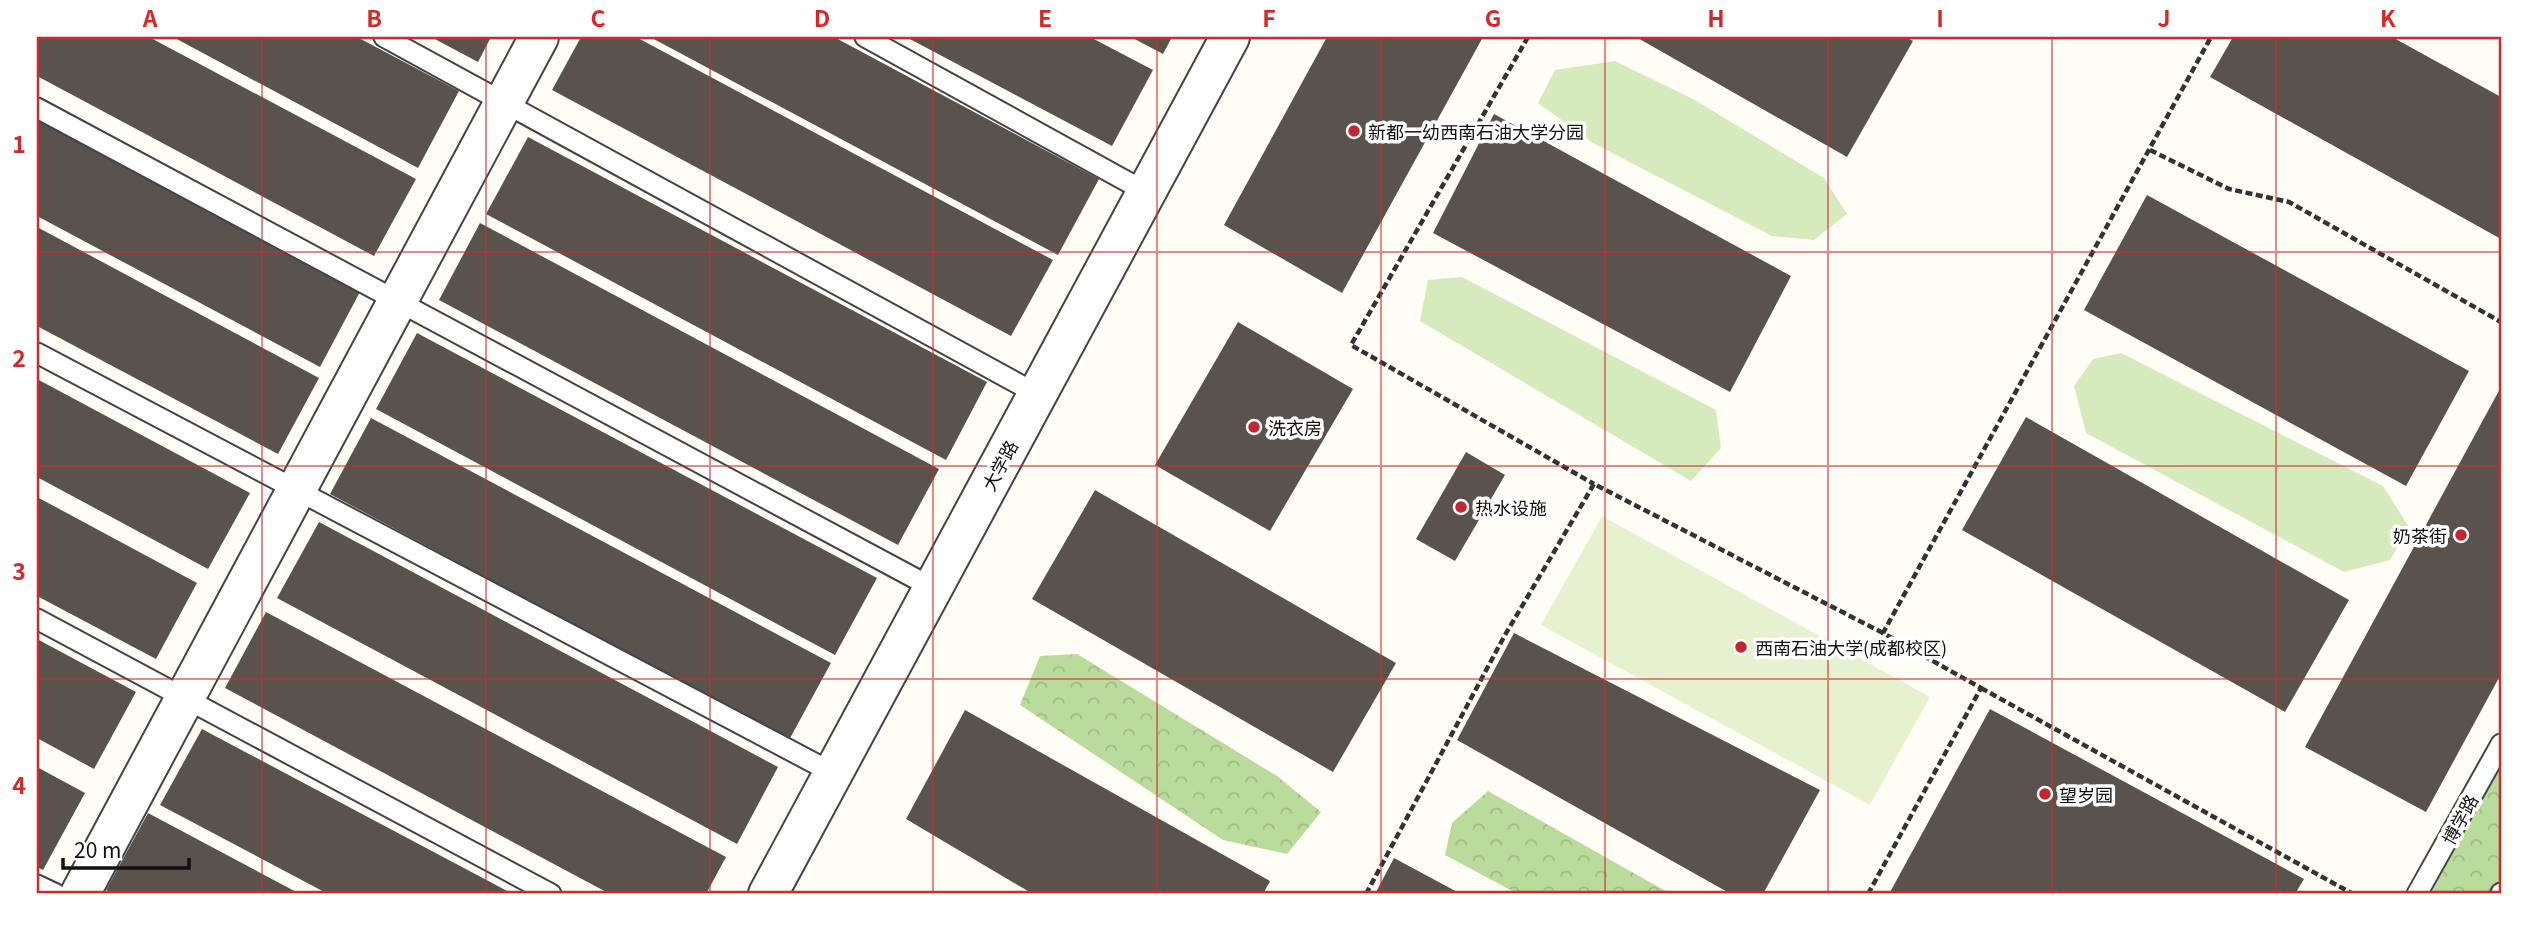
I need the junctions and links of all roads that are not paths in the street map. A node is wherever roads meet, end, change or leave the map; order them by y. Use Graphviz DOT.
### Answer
graph roads {
  1 [pos="384,37"];
  2 [pos="539,37"];
  3 [pos="865,37"];
  4 [pos="1230,37"];
  5 [pos="504,102"];
  6 [pos="37,108"];
  7 [pos="1146,192"];
  8 [pos="397,301"];
  9 [pos="37,353"];
  10 [pos="1037,394"];
  11 [pos="296,489"];
  12 [pos="933,588"];
  13 [pos="37,619"];
  14 [pos="184,698"];
  15 [pos="2501,744"];
  16 [pos="833,773"];
  17 [pos="37,885"];
  18 [pos="56,894"];
  19 [pos="80,894"];
  20 [pos="551,894"];
  21 [pos="768,894"];
  22 [pos="2417,894"];
  1 -- 5 [label="lane"];
  2 -- 5 [label="street"];
  3 -- 7 [label="lane"];
  4 -- 7 [label="street, 大学路"];
  5 -- 8 [label="street"];
  5 -- 10 [label="lane"];
  6 -- 8 [label="lane"];
  7 -- 10 [label="street, 大学路"];
  8 -- 11 [label="street"];
  8 -- 12 [label="lane"];
  9 -- 11 [label="lane"];
  10 -- 12 [label="street, 大学路"];
  11 -- 14 [label="street"];
  11 -- 16 [label="lane"];
  12 -- 16 [label="street, 大学路"];
  13 -- 14 [label="lane"];
  14 -- 19 [label="street"];
  14 -- 20 [label="lane"];
  15 -- 22 [label="lane, 博学路"];
  16 -- 21 [label="street, 大学路"];
  17 -- 18 [label="lane"];
}
